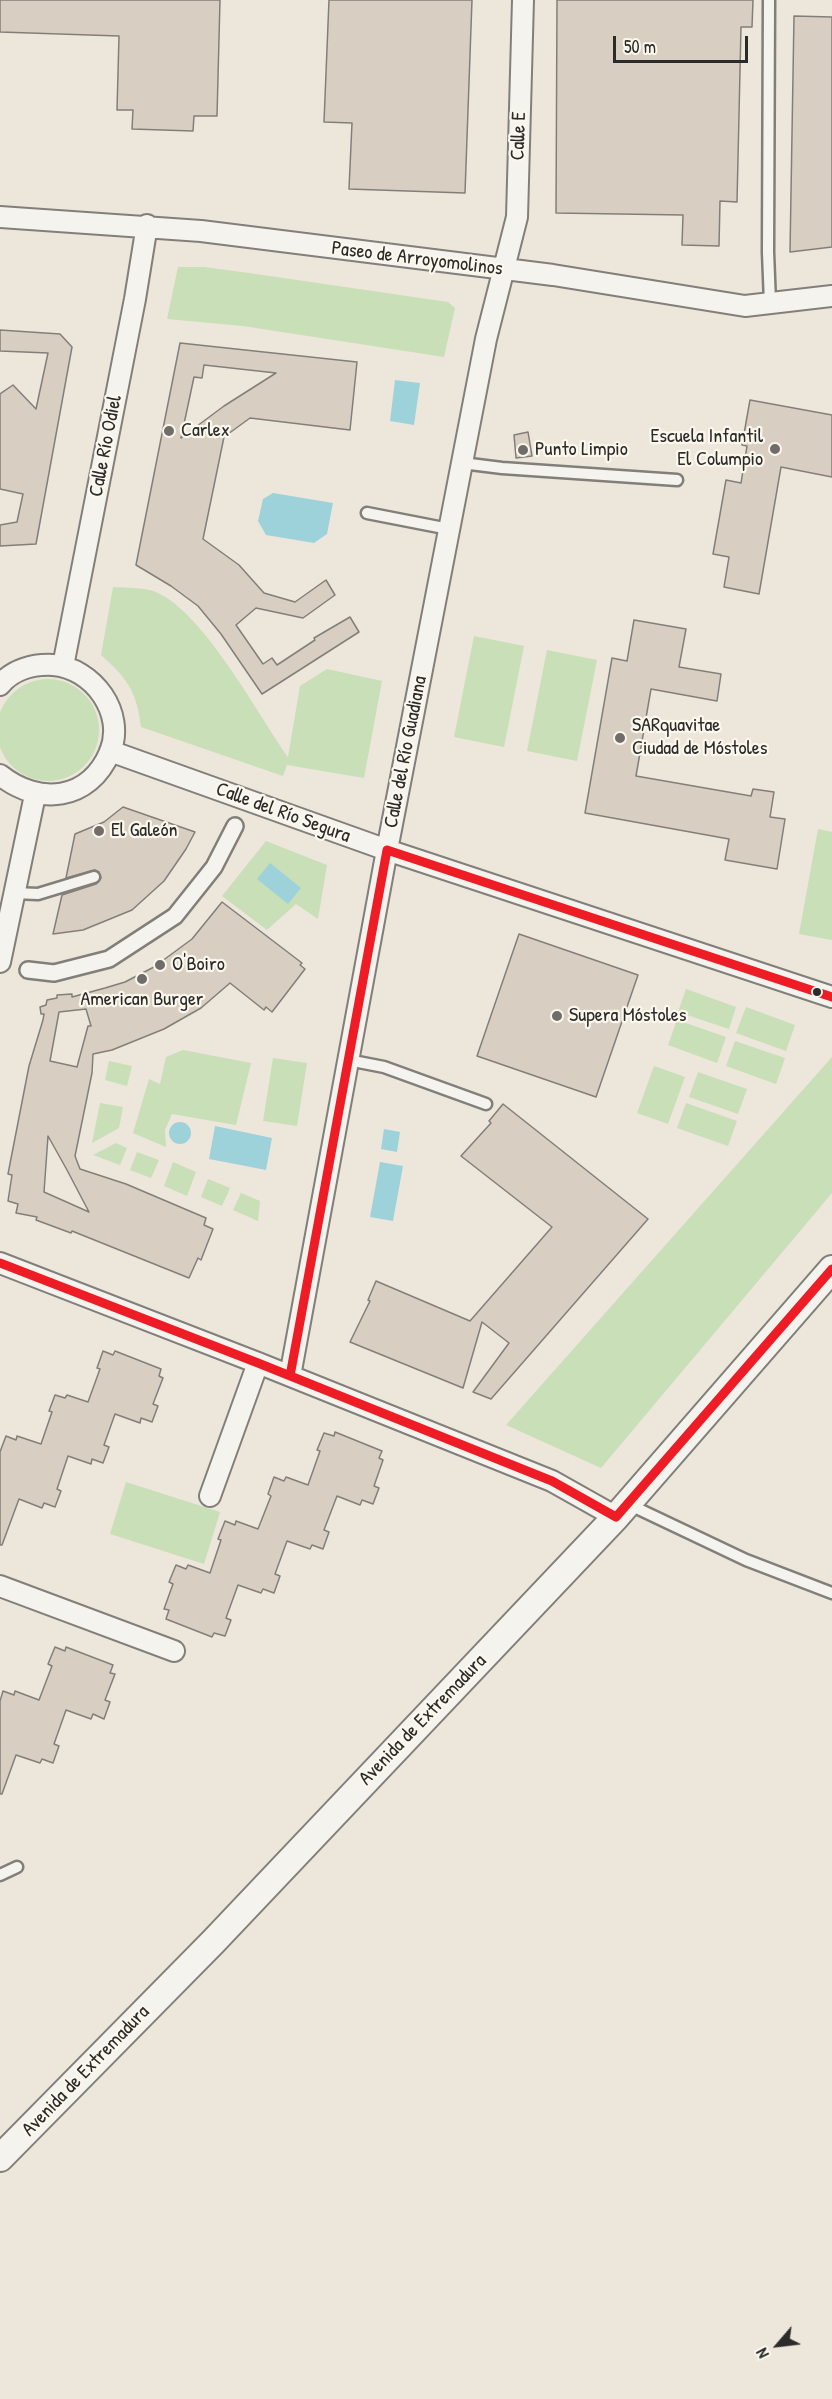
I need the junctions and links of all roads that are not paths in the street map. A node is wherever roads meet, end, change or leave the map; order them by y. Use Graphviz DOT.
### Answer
graph roads {
  1 [pos="523,0"];
  2 [pos="769,0"];
  3 [pos="0,217"];
  4 [pos="147,225"];
  5 [pos="502,270"];
  6 [pos="832,296"];
  7 [pos="770,303"];
  8 [pos="462,463"];
  9 [pos="677,480"];
  10 [pos="368,513"];
  11 [pos="449,529"];
  12 [pos="63,666"];
  13 [pos="0,685"];
  14 [pos="110,751"];
  15 [pos="0,775"];
  16 [pos="35,795"];
  17 [pos="236,826"];
  18 [pos="387,850"];
  19 [pos="94,877"];
  20 [pos="14,893"];
  21 [pos="0,962"];
  22 [pos="28,970"];
  23 [pos="832,997"];
  24 [pos="348,1060"];
  25 [pos="486,1104"];
  26 [pos="0,1263"];
  27 [pos="832,1269"];
  28 [pos="258,1363"];
  29 [pos="290,1376"];
  30 [pos="210,1497"];
  31 [pos="622,1510"];
  32 [pos="0,1586"];
  33 [pos="832,1593"];
  34 [pos="174,1652"];
  35 [pos="17,1867"];
  36 [pos="0,1875"];
  37 [pos="0,2158"];
  1 -- 5 [label="street, Calle E"];
  2 -- 7 [label="lane"];
  3 -- 4 [label="street, Paseo de Arroyomolinos"];
  4 -- 5 [label="street, Paseo de Arroyomolinos"];
  4 -- 12 [label="street, Calle Río Odiel"];
  5 -- 7 [label="street, Paseo de Arroyomolinos"];
  5 -- 8 [label="street, Calle del Río Guadiana"];
  6 -- 7 [label="street, Paseo de Arroyomolinos"];
  8 -- 9 [label="lane"];
  8 -- 11 [label="street, Calle del Río Guadiana"];
  10 -- 11 [label="lane"];
  11 -- 18 [label="street, Calle del Río Guadiana"];
  12 -- 13 [label="street"];
  12 -- 14 [label="street"];
  14 -- 16 [label="street"];
  14 -- 18 [label="street, Calle del Río Segura"];
  15 -- 16 [label="street"];
  16 -- 20 [label="street"];
  17 -- 22 [label="street"];
  18 -- 23 [label="street, Calle del Río Segura"];
  18 -- 24 [label="street, Calle del Río Guadiana"];
  19 -- 20 [label="lane"];
  20 -- 21 [label="street"];
  24 -- 25 [label="lane"];
  24 -- 29 [label="street, Calle del Río Guadiana"];
  26 -- 28 [label="street"];
  27 -- 31 [label="street, Avenida de Extremadura"];
  28 -- 29 [label="street"];
  28 -- 30 [label="street"];
  29 -- 31 [label="street"];
  31 -- 33 [label="lane"];
  31 -- 37 [label="street, Avenida de Extremadura"];
  32 -- 34 [label="street"];
  35 -- 36 [label="lane"];
}
